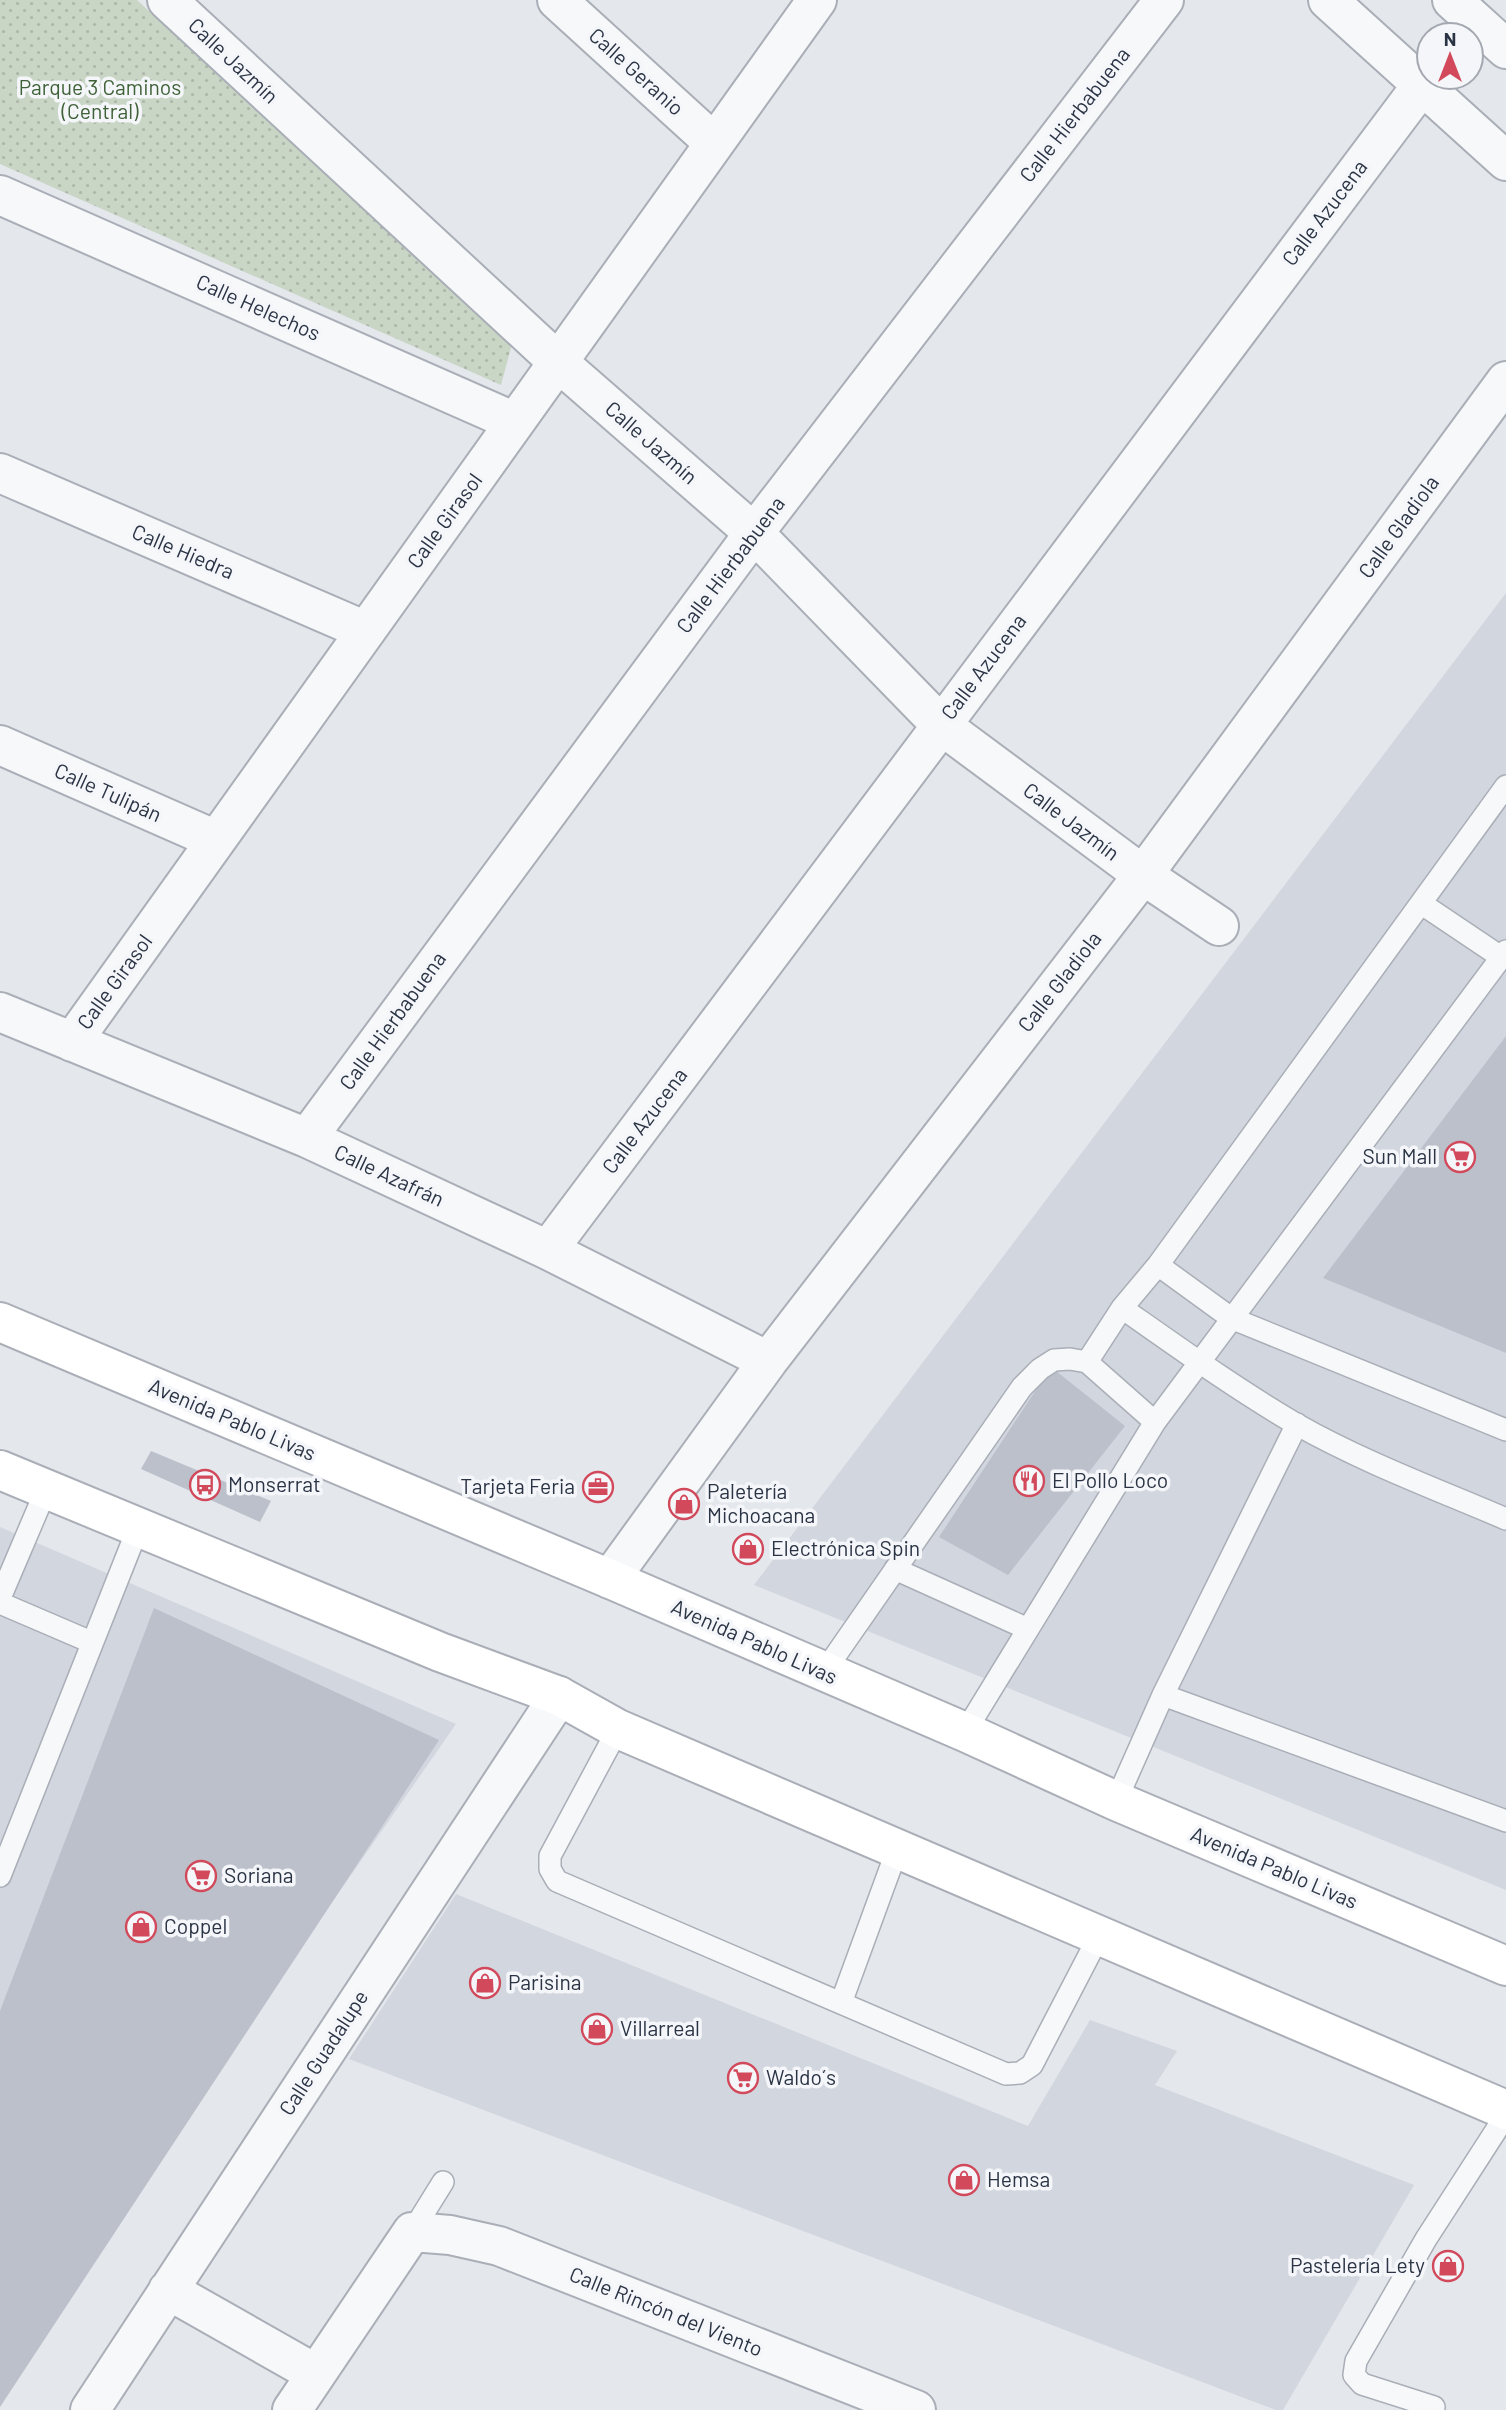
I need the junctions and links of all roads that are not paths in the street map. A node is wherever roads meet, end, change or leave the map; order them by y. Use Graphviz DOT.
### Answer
graph roads {
  1 [pos="167,0"];
  2 [pos="557,0"];
  3 [pos="817,0"];
  4 [pos="1164,0"];
  5 [pos="1328,0"];
  6 [pos="1452,0"];
  7 [pos="1506,49"];
  8 [pos="1415,79"];
  9 [pos="1417,91"];
  10 [pos="1429,91"];
  11 [pos="714,143"];
  12 [pos="1506,162"];
  13 [pos="0,195"];
  14 [pos="558,362"];
  15 [pos="1506,381"];
  16 [pos="515,422"];
  17 [pos="0,473"];
  18 [pos="754,533"];
  19 [pos="366,631"];
  20 [pos="941,725"];
  21 [pos="0,745"];
  22 [pos="1506,786"];
  23 [pos="216,840"];
  24 [pos="1143,875"];
  25 [pos="1422,904"];
  26 [pos="1219,926"];
  27 [pos="1504,954"];
  28 [pos="0,1012"];
  29 [pos="72,1042"];
  30 [pos="307,1138"];
  31 [pos="548,1250"];
  32 [pos="1158,1265"];
  33 [pos="1122,1308"];
  34 [pos="1231,1318"];
  35 [pos="0,1322"];
  36 [pos="768,1361"];
  37 [pos="1087,1362"];
  38 [pos="1199,1363"];
  39 [pos="1155,1422"];
  40 [pos="1297,1424"];
  41 [pos="1506,1430"];
  42 [pos="0,1470"];
  43 [pos="46,1490"];
  44 [pos="1506,1519"];
  45 [pos="138,1528"];
  46 [pos="895,1569"];
  47 [pos="610,1578"];
  48 [pos="0,1600"];
  49 [pos="1028,1629"];
  50 [pos="91,1642"];
  51 [pos="824,1672"];
  52 [pos="1163,1695"];
  53 [pos="559,1696"];
  54 [pos="618,1729"];
  55 [pos="965,1732"];
  56 [pos="1116,1801"];
  57 [pos="1506,1821"];
  58 [pos="897,1850"];
  59 [pos="0,1876"];
  60 [pos="1099,1936"];
  61 [pos="1506,1966"];
  62 [pos="841,2003"];
  63 [pos="1506,2112"];
  64 [pos="443,2182"];
  65 [pos="412,2232"];
  66 [pos="168,2290"];
  67 [pos="316,2374"];
  68 [pos="1434,2407"];
  69 [pos="90,2410"];
  70 [pos="292,2410"];
  71 [pos="916,2410"];
  1 -- 14 [label="street, Calle Jazmín"];
  2 -- 11 [label="street, Calle Geranio"];
  3 -- 11 [label="street, Calle Girasol"];
  4 -- 18 [label="street, Calle Hierbabuena"];
  5 -- 8 [label="street"];
  6 -- 7 [label="street"];
  9 -- 20 [label="street, Calle Azucena"];
  10 -- 12 [label="street"];
  11 -- 14 [label="street, Calle Girasol"];
  13 -- 16 [label="street, Calle Helechos"];
  14 -- 16 [label="street, Calle Girasol"];
  14 -- 18 [label="street, Calle Jazmín"];
  15 -- 24 [label="street, Calle Gladiola"];
  16 -- 19 [label="street, Calle Girasol"];
  17 -- 19 [label="street, Calle Hiedra"];
  18 -- 20 [label="street, Calle Jazmín"];
  18 -- 30 [label="street, Calle Hierbabuena"];
  19 -- 23 [label="street, Calle Girasol"];
  20 -- 24 [label="street, Calle Jazmín"];
  20 -- 31 [label="street, Calle Azucena"];
  21 -- 23 [label="street, Calle Tulipán"];
  22 -- 25 [label="lane"];
  23 -- 29 [label="street, Calle Girasol"];
  24 -- 26 [label="street, Calle Jazmín"];
  24 -- 36 [label="street, Calle Gladiola"];
  25 -- 27 [label="lane"];
  25 -- 32 [label="lane"];
  27 -- 34 [label="lane"];
  28 -- 29 [label="street, Calle Azafrán"];
  29 -- 30 [label="street, Calle Azafrán"];
  30 -- 31 [label="street, Calle Azafrán"];
  31 -- 36 [label="street, Calle Azafrán"];
  32 -- 33 [label="lane"];
  32 -- 34 [label="lane"];
  33 -- 37 [label="lane"];
  33 -- 38 [label="lane"];
  34 -- 38 [label="lane"];
  34 -- 41 [label="lane"];
  35 -- 47 [label="main road, Avenida Pablo Livas"];
  36 -- 47 [label="street, Calle Gladiola"];
  37 -- 39 [label="lane"];
  37 -- 46 [label="lane"];
  38 -- 39 [label="lane"];
  38 -- 40 [label="lane"];
  39 -- 49 [label="lane"];
  40 -- 44 [label="lane"];
  40 -- 52 [label="lane"];
  42 -- 43 [label="main road"];
  43 -- 45 [label="main road"];
  43 -- 48 [label="lane"];
  45 -- 50 [label="lane"];
  45 -- 53 [label="main road"];
  46 -- 49 [label="lane"];
  46 -- 51 [label="lane"];
  47 -- 51 [label="main road, Avenida Pablo Livas"];
  48 -- 50 [label="lane"];
  49 -- 55 [label="lane"];
  50 -- 59 [label="lane"];
  51 -- 55 [label="main road, Avenida Pablo Livas"];
  52 -- 56 [label="lane"];
  52 -- 57 [label="lane"];
  53 -- 54 [label="main road"];
  53 -- 66 [label="street, Calle Guadalupe"];
  54 -- 58 [label="main road"];
  54 -- 62 [label="lane"];
  55 -- 56 [label="main road, Avenida Pablo Livas"];
  56 -- 61 [label="main road, Avenida Pablo Livas"];
  58 -- 60 [label="main road"];
  58 -- 62 [label="lane"];
  60 -- 62 [label="lane"];
  60 -- 63 [label="main road"];
  63 -- 68 [label="lane"];
  64 -- 65 [label="lane"];
  65 -- 67 [label="street"];
  65 -- 71 [label="street, Calle Rincón del Viento"];
  66 -- 67 [label="street"];
  66 -- 69 [label="street, Calle Guadalupe"];
  67 -- 70 [label="street"];
}
